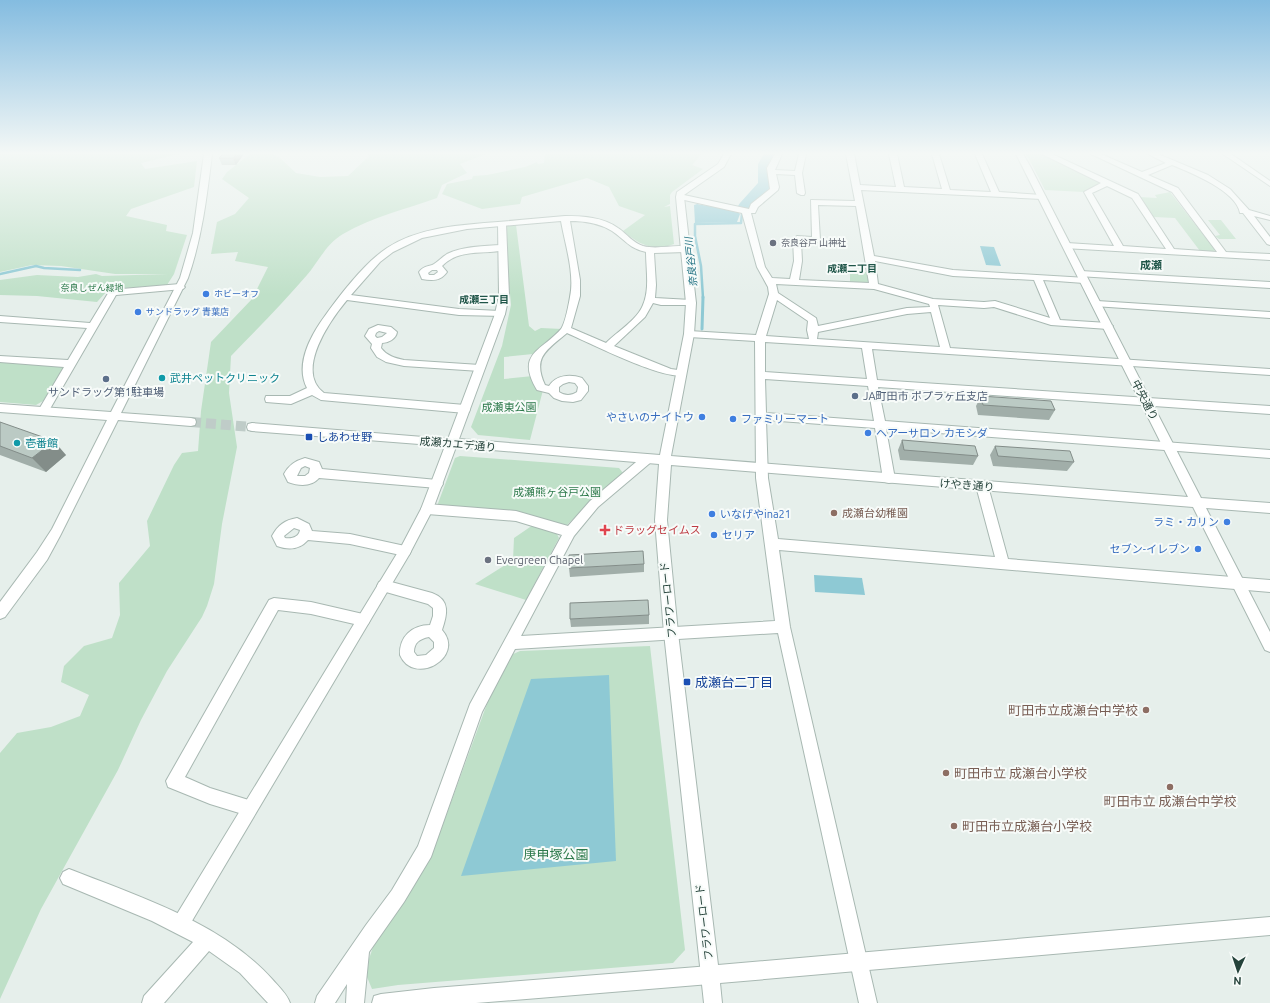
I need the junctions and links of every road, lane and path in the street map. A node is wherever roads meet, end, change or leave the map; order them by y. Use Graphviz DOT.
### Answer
graph roads {
  1 [pos="201,201"];
  2 [pos="680,201"];
  3 [pos="698,201"];
  4 [pos="760,201"];
  5 [pos="859,201"];
  6 [pos="1044,201"];
  7 [pos="1093,201"];
  8 [pos="1139,201"];
  9 [pos="1183,201"];
  10 [pos="1236,201"];
  11 [pos="860,204"];
  12 [pos="1243,210"];
  13 [pos="746,211"];
  14 [pos="565,218"];
  15 [pos="1270,218"];
  16 [pos="502,224"];
  17 [pos="1270,242"];
  18 [pos="1067,246"];
  19 [pos="502,248"];
  20 [pos="1120,249"];
  21 [pos="650,250"];
  22 [pos="686,250"];
  23 [pos="1172,252"];
  24 [pos="1224,255"];
  25 [pos="1270,257"];
  26 [pos="870,258"];
  27 [pos="436,266"];
  28 [pos="1037,277"];
  29 [pos="1083,277"];
  30 [pos="770,281"];
  31 [pos="794,281"];
  32 [pos="1270,285"];
  33 [pos="874,286"];
  34 [pos="180,287"];
  35 [pos="774,294"];
  36 [pos="345,297"];
  37 [pos="649,299"];
  38 [pos="691,303"];
  39 [pos="1097,304"];
  40 [pos="934,305"];
  41 [pos="500,314"];
  42 [pos="1270,315"];
  43 [pos="0,319"];
  44 [pos="1056,322"];
  45 [pos="93,326"];
  46 [pos="1108,326"];
  47 [pos="566,329"];
  48 [pos="812,330"];
  49 [pos="689,334"];
  50 [pos="760,339"];
  51 [pos="377,341"];
  52 [pos="813,342"];
  53 [pos="866,346"];
  54 [pos="608,347"];
  55 [pos="946,351"];
  56 [pos="0,359"];
  57 [pos="1126,363"];
  58 [pos="71,364"];
  59 [pos="480,368"];
  60 [pos="1270,372"];
  61 [pos="681,374"];
  62 [pos="760,375"];
  63 [pos="873,384"];
  64 [pos="313,390"];
  65 [pos="554,390"];
  66 [pos="270,399"];
  67 [pos="1146,401"];
  68 [pos="0,408"];
  69 [pos="465,409"];
  70 [pos="1270,410"];
  71 [pos="43,411"];
  72 [pos="760,416"];
  73 [pos="115,417"];
  74 [pos="191,422"];
  75 [pos="880,425"];
  76 [pos="252,427"];
  77 [pos="452,444"];
  78 [pos="1169,446"];
  79 [pos="1270,454"];
  80 [pos="646,460"];
  81 [pos="664,461"];
  82 [pos="762,469"];
  83 [pos="316,473"];
  84 [pos="889,479"];
  85 [pos="437,484"];
  86 [pos="982,486"];
  87 [pos="1197,502"];
  88 [pos="1270,508"];
  89 [pos="427,509"];
  90 [pos="570,532"];
  91 [pos="305,535"];
  92 [pos="772,544"];
  93 [pos="405,551"];
  94 [pos="1003,564"];
  95 [pos="1238,584"];
  96 [pos="384,586"];
  97 [pos="1270,586"];
  98 [pos="0,613"];
  99 [pos="363,620"];
  100 [pos="783,626"];
  101 [pos="434,633"];
  102 [pos="671,633"];
  103 [pos="510,643"];
  104 [pos="1270,646"];
  105 [pos="249,808"];
  106 [pos="69,878"];
  107 [pos="180,925"];
  108 [pos="1270,926"];
  109 [pos="208,940"];
  110 [pos="361,947"];
  111 [pos="859,963"];
  112 [pos="710,975"];
  113 [pos="474,998"];
  114 [pos="151,1003"];
  115 [pos="281,1003"];
  116 [pos="324,1003"];
  117 [pos="355,1003"];
  118 [pos="381,1003"];
  119 [pos="714,1003"];
  120 [pos="868,1003"];
  1 -- 34 [label="street"];
  2 -- 22 [label="street, フラワーロード"];
  3 -- 13 [label="street"];
  4 -- 13 [label="street"];
  5 -- 11 [label="street"];
  6 -- 18 [label="street, 中央通り"];
  7 -- 20 [label="street"];
  8 -- 23 [label="street"];
  9 -- 24 [label="street"];
  10 -- 12 [label="street"];
  11 -- 26 [label="street"];
  11 -- 31 [label="street"];
  12 -- 15 [label="street"];
  12 -- 17 [label="street"];
  13 -- 30 [label="street"];
  14 -- 16 [label="street"];
  14 -- 21 [label="street"];
  14 -- 47 [label="street"];
  16 -- 19 [label="street"];
  16 -- 36 [label="street"];
  18 -- 20 [label="street"];
  18 -- 29 [label="street, 中央通り"];
  19 -- 27 [label="street"];
  19 -- 41 [label="street"];
  20 -- 23 [label="street"];
  21 -- 22 [label="street"];
  21 -- 37 [label="street"];
  22 -- 38 [label="street, フラワーロード"];
  23 -- 24 [label="street"];
  24 -- 25 [label="street"];
  26 -- 28 [label="street"];
  26 -- 33 [label="street"];
  28 -- 29 [label="street"];
  28 -- 44 [label="street"];
  29 -- 32 [label="street"];
  29 -- 39 [label="street, 中央通り"];
  30 -- 31 [label="street"];
  30 -- 35 [label="street"];
  31 -- 33 [label="street"];
  33 -- 40 [label="street"];
  34 -- 45 [label="street"];
  34 -- 73 [label="street"];
  35 -- 48 [label="street"];
  35 -- 50 [label="street"];
  36 -- 41 [label="street"];
  36 -- 64 [label="street"];
  37 -- 38 [label="street"];
  37 -- 54 [label="street"];
  38 -- 49 [label="street, フラワーロード"];
  39 -- 42 [label="street"];
  39 -- 46 [label="street, 中央通り"];
  40 -- 44 [label="street"];
  40 -- 48 [label="street"];
  40 -- 55 [label="street"];
  41 -- 59 [label="street"];
  43 -- 45 [label="street"];
  44 -- 46 [label="street"];
  45 -- 58 [label="street"];
  46 -- 57 [label="street, 中央通り"];
  47 -- 54 [label="street"];
  47 -- 65 [label="street"];
  48 -- 52 [label="street"];
  49 -- 50 [label="street"];
  49 -- 61 [label="street, フラワーロード"];
  50 -- 52 [label="street"];
  50 -- 62 [label="street"];
  51 -- 59 [label="street"];
  52 -- 53 [label="street"];
  53 -- 55 [label="street"];
  53 -- 63 [label="street"];
  54 -- 61 [label="street"];
  55 -- 57 [label="street"];
  56 -- 58 [label="street"];
  57 -- 60 [label="street"];
  57 -- 67 [label="street, 中央通り"];
  58 -- 71 [label="street"];
  59 -- 69 [label="street"];
  61 -- 81 [label="street, フラワーロード"];
  62 -- 63 [label="street"];
  62 -- 72 [label="street"];
  63 -- 67 [label="street"];
  63 -- 75 [label="street"];
  64 -- 66 [label="street"];
  64 -- 69 [label="street"];
  67 -- 70 [label="street"];
  67 -- 78 [label="street, 中央通り"];
  68 -- 71 [label="street"];
  69 -- 77 [label="street"];
  71 -- 73 [label="street"];
  72 -- 75 [label="street"];
  72 -- 82 [label="street"];
  73 -- 74 [label="street"];
  73 -- 98 [label="street"];
  75 -- 78 [label="street"];
  75 -- 84 [label="street"];
  76 -- 77 [label="street, 成瀬カエデ通り"];
  77 -- 80 [label="street, 成瀬カエデ通り"];
  77 -- 85 [label="street"];
  78 -- 79 [label="street"];
  78 -- 87 [label="street, 中央通り"];
  80 -- 81 [label="street, 成瀬カエデ通り"];
  80 -- 90 [label="street"];
  81 -- 82 [label="street, けやき通り"];
  81 -- 102 [label="street, フラワーロード"];
  82 -- 84 [label="street, けやき通り"];
  82 -- 92 [label="street"];
  83 -- 85 [label="street"];
  84 -- 86 [label="street, けやき通り"];
  85 -- 89 [label="street"];
  86 -- 87 [label="street, けやき通り"];
  86 -- 94 [label="street"];
  87 -- 88 [label="street, けやき通り"];
  87 -- 95 [label="street, 中央通り"];
  89 -- 90 [label="street"];
  89 -- 93 [label="street"];
  90 -- 103 [label="street"];
  91 -- 93 [label="street"];
  92 -- 94 [label="street"];
  92 -- 100 [label="street"];
  93 -- 96 [label="street"];
  94 -- 95 [label="street"];
  95 -- 97 [label="street"];
  95 -- 104 [label="street, 中央通り"];
  96 -- 99 [label="street"];
  96 -- 101 [label="street"];
  99 -- 105 [label="street"];
  99 -- 105 [label="street"];
  100 -- 102 [label="street"];
  100 -- 111 [label="street"];
  102 -- 103 [label="street"];
  102 -- 112 [label="street, フラワーロード"];
  103 -- 110 [label="street"];
  105 -- 107 [label="street"];
  106 -- 107 [label="street"];
  107 -- 109 [label="street"];
  108 -- 111 [label="street"];
  109 -- 114 [label="street"];
  109 -- 115 [label="street"];
  110 -- 116 [label="street"];
  110 -- 117 [label="street"];
  111 -- 112 [label="street"];
  111 -- 120 [label="street"];
  112 -- 113 [label="street"];
  112 -- 119 [label="street, フラワーロード"];
  113 -- 118 [label="street"];
}
